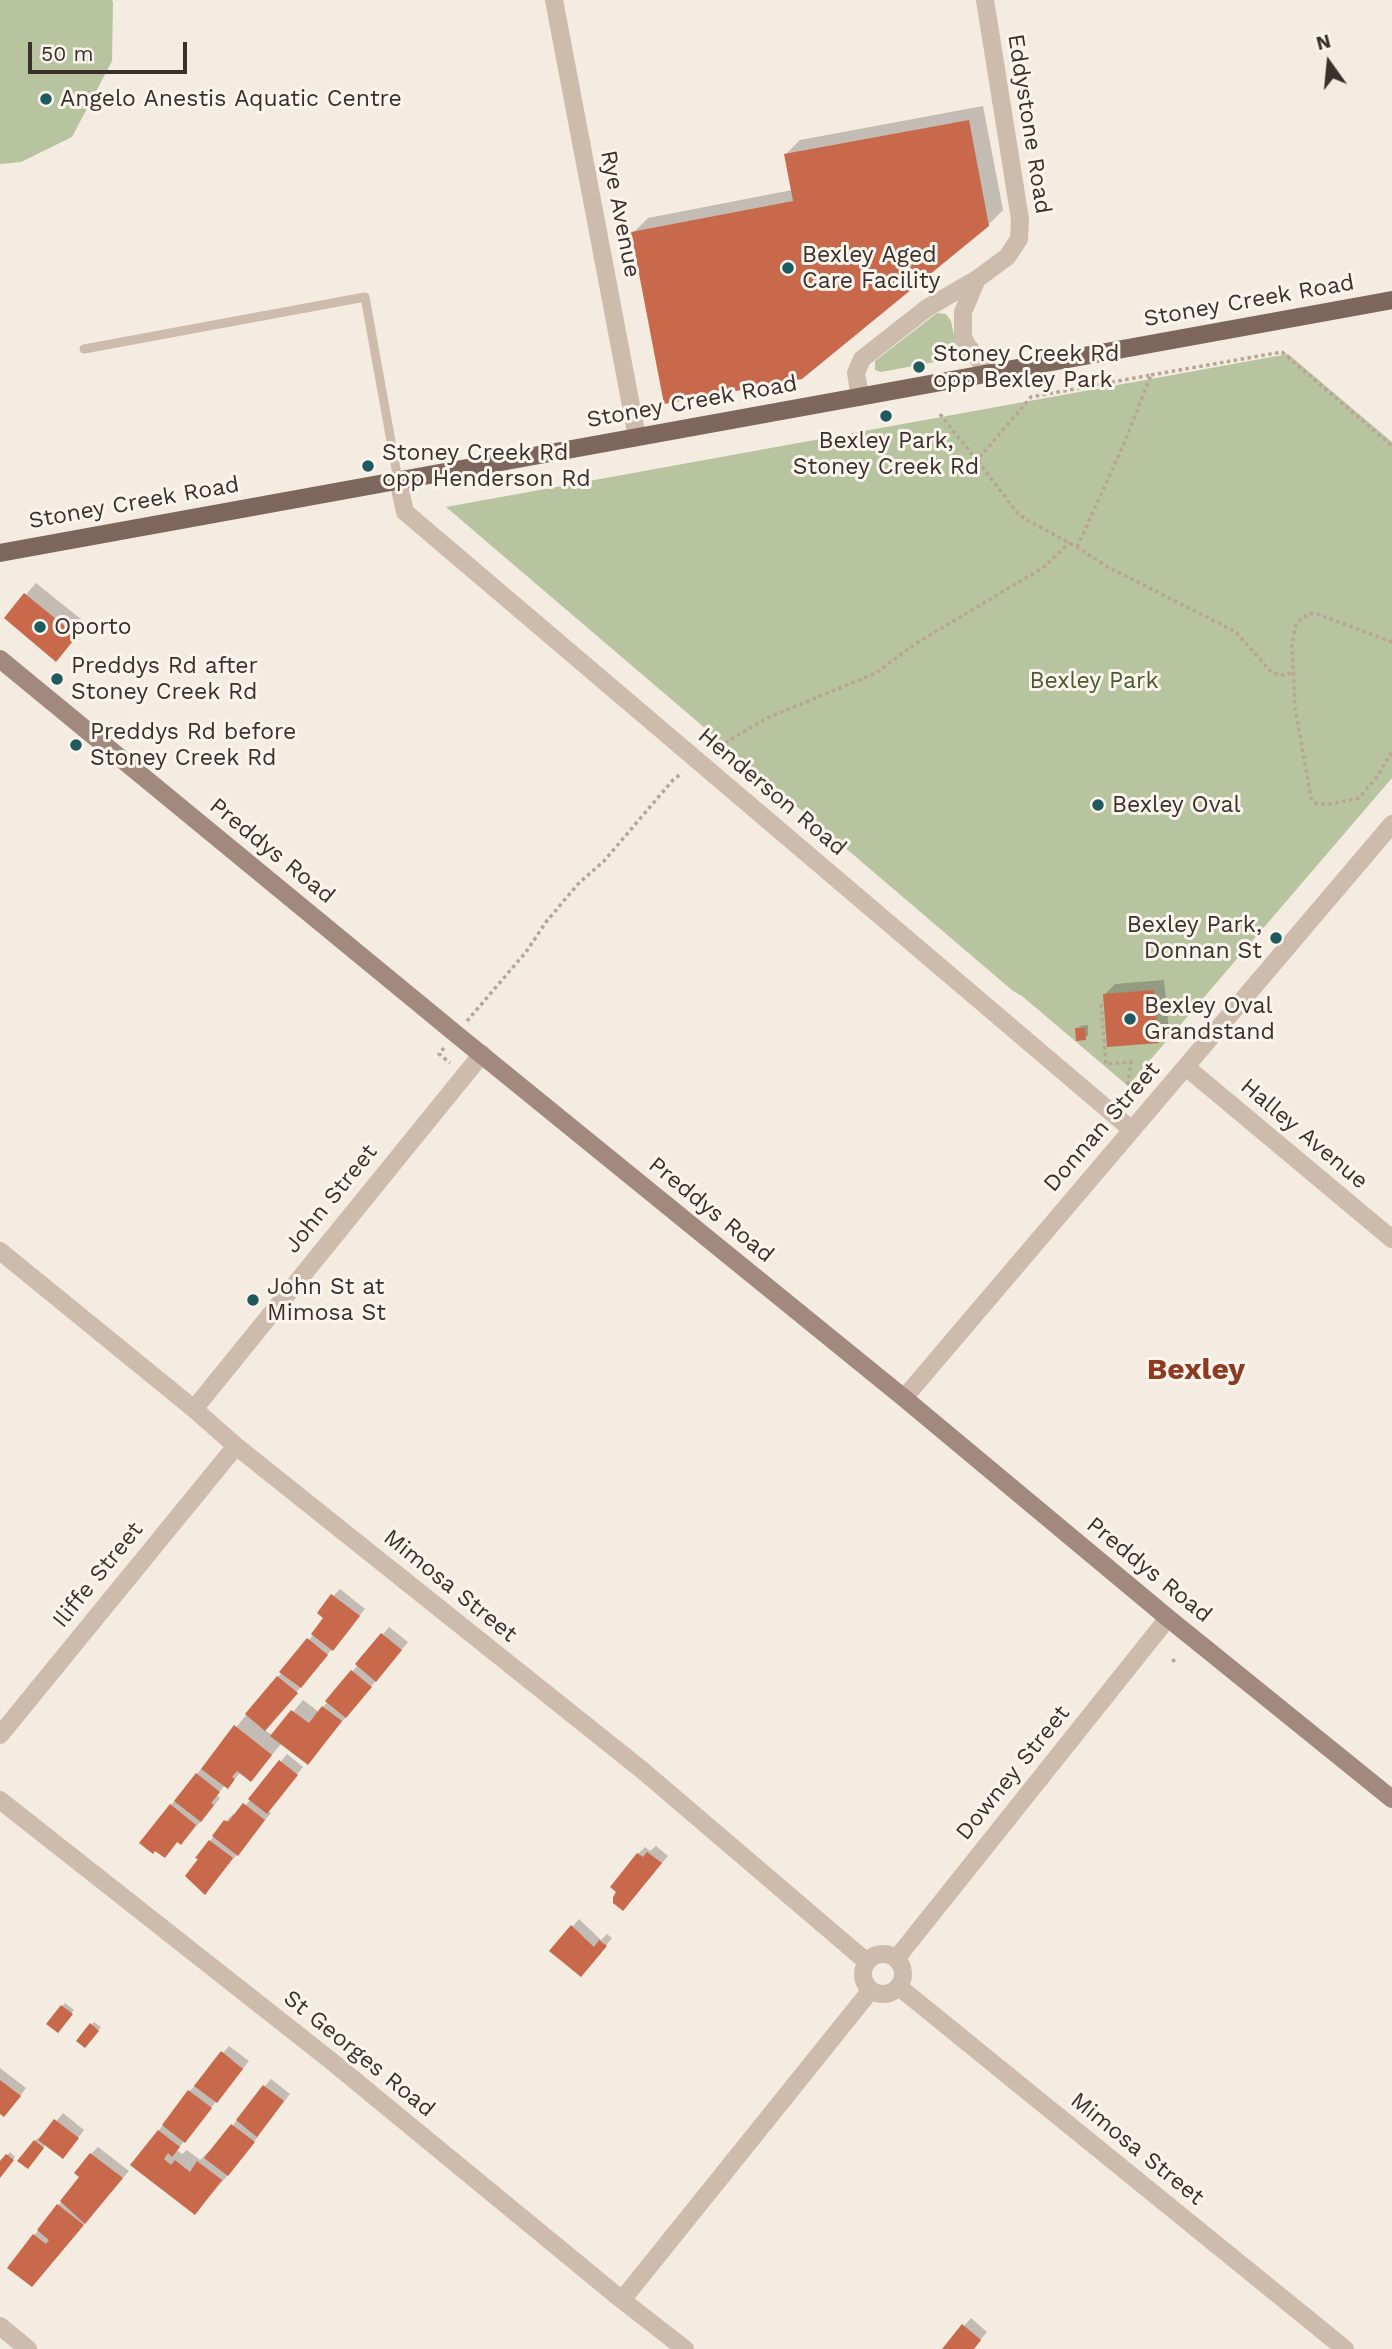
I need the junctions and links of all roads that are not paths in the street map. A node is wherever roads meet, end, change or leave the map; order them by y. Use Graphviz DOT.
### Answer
graph roads {
  1 [pos="554,0"];
  2 [pos="985,0"];
  3 [pos="978,279"];
  4 [pos="1392,300"];
  5 [pos="84,349"];
  6 [pos="999,371"];
  7 [pos="860,397"];
  8 [pos="637,437"];
  9 [pos="398,480"];
  10 [pos="0,553"];
  11 [pos="0,659"];
  12 [pos="1392,824"];
  13 [pos="482,1054"];
  14 [pos="1186,1067"];
  15 [pos="1132,1130"];
  16 [pos="1392,1239"];
  17 [pos="0,1251"];
  18 [pos="904,1398"];
  19 [pos="194,1409"];
  20 [pos="236,1446"];
  21 [pos="1168,1618"];
  22 [pos="0,1735"];
  23 [pos="1392,1799"];
  24 [pos="0,1800"];
  25 [pos="896,1959"];
  26 [pos="867,1962"];
  27 [pos="898,1987"];
  28 [pos="871,1990"];
  29 [pos="622,2300"];
  30 [pos="0,2326"];
  31 [pos="28,2349"];
  32 [pos="685,2349"];
  33 [pos="1345,2349"];
  1 -- 8 [label="street, Rye Avenue"];
  2 -- 3 [label="street, Eddystone Road"];
  3 -- 6 [label="street, Eddystone Road"];
  3 -- 7 [label="street, Eddystone Road"];
  4 -- 6 [label="main road, Stoney Creek Road"];
  5 -- 9 [label="lane"];
  6 -- 7 [label="main road, Stoney Creek Road"];
  7 -- 8 [label="main road, Stoney Creek Road"];
  8 -- 9 [label="main road, Stoney Creek Road"];
  9 -- 10 [label="main road, Stoney Creek Road"];
  9 -- 15 [label="street, Henderson Road"];
  11 -- 13 [label="main road, Preddys Road"];
  12 -- 14 [label="street, Donnan Street"];
  13 -- 18 [label="main road, Preddys Road"];
  13 -- 19 [label="street, John Street"];
  14 -- 15 [label="street, Donnan Street"];
  14 -- 16 [label="street, Halley Avenue"];
  15 -- 18 [label="street, Donnan Street"];
  17 -- 19 [label="street, Mimosa Street"];
  18 -- 21 [label="main road, Preddys Road"];
  19 -- 20 [label="street, Mimosa Street"];
  20 -- 22 [label="street, Iliffe Street"];
  20 -- 26 [label="street, Mimosa Street"];
  21 -- 23 [label="main road, Preddys Road"];
  21 -- 25 [label="street, Downey Street"];
  24 -- 29 [label="street, St Georges Road"];
  25 -- 26 [label="street"];
  25 -- 27 [label="street"];
  26 -- 28 [label="street"];
  27 -- 28 [label="street"];
  27 -- 33 [label="street, Mimosa Street"];
  28 -- 29 [label="street"];
  29 -- 32 [label="street, St Georges Road"];
  30 -- 31 [label="street"];
}
